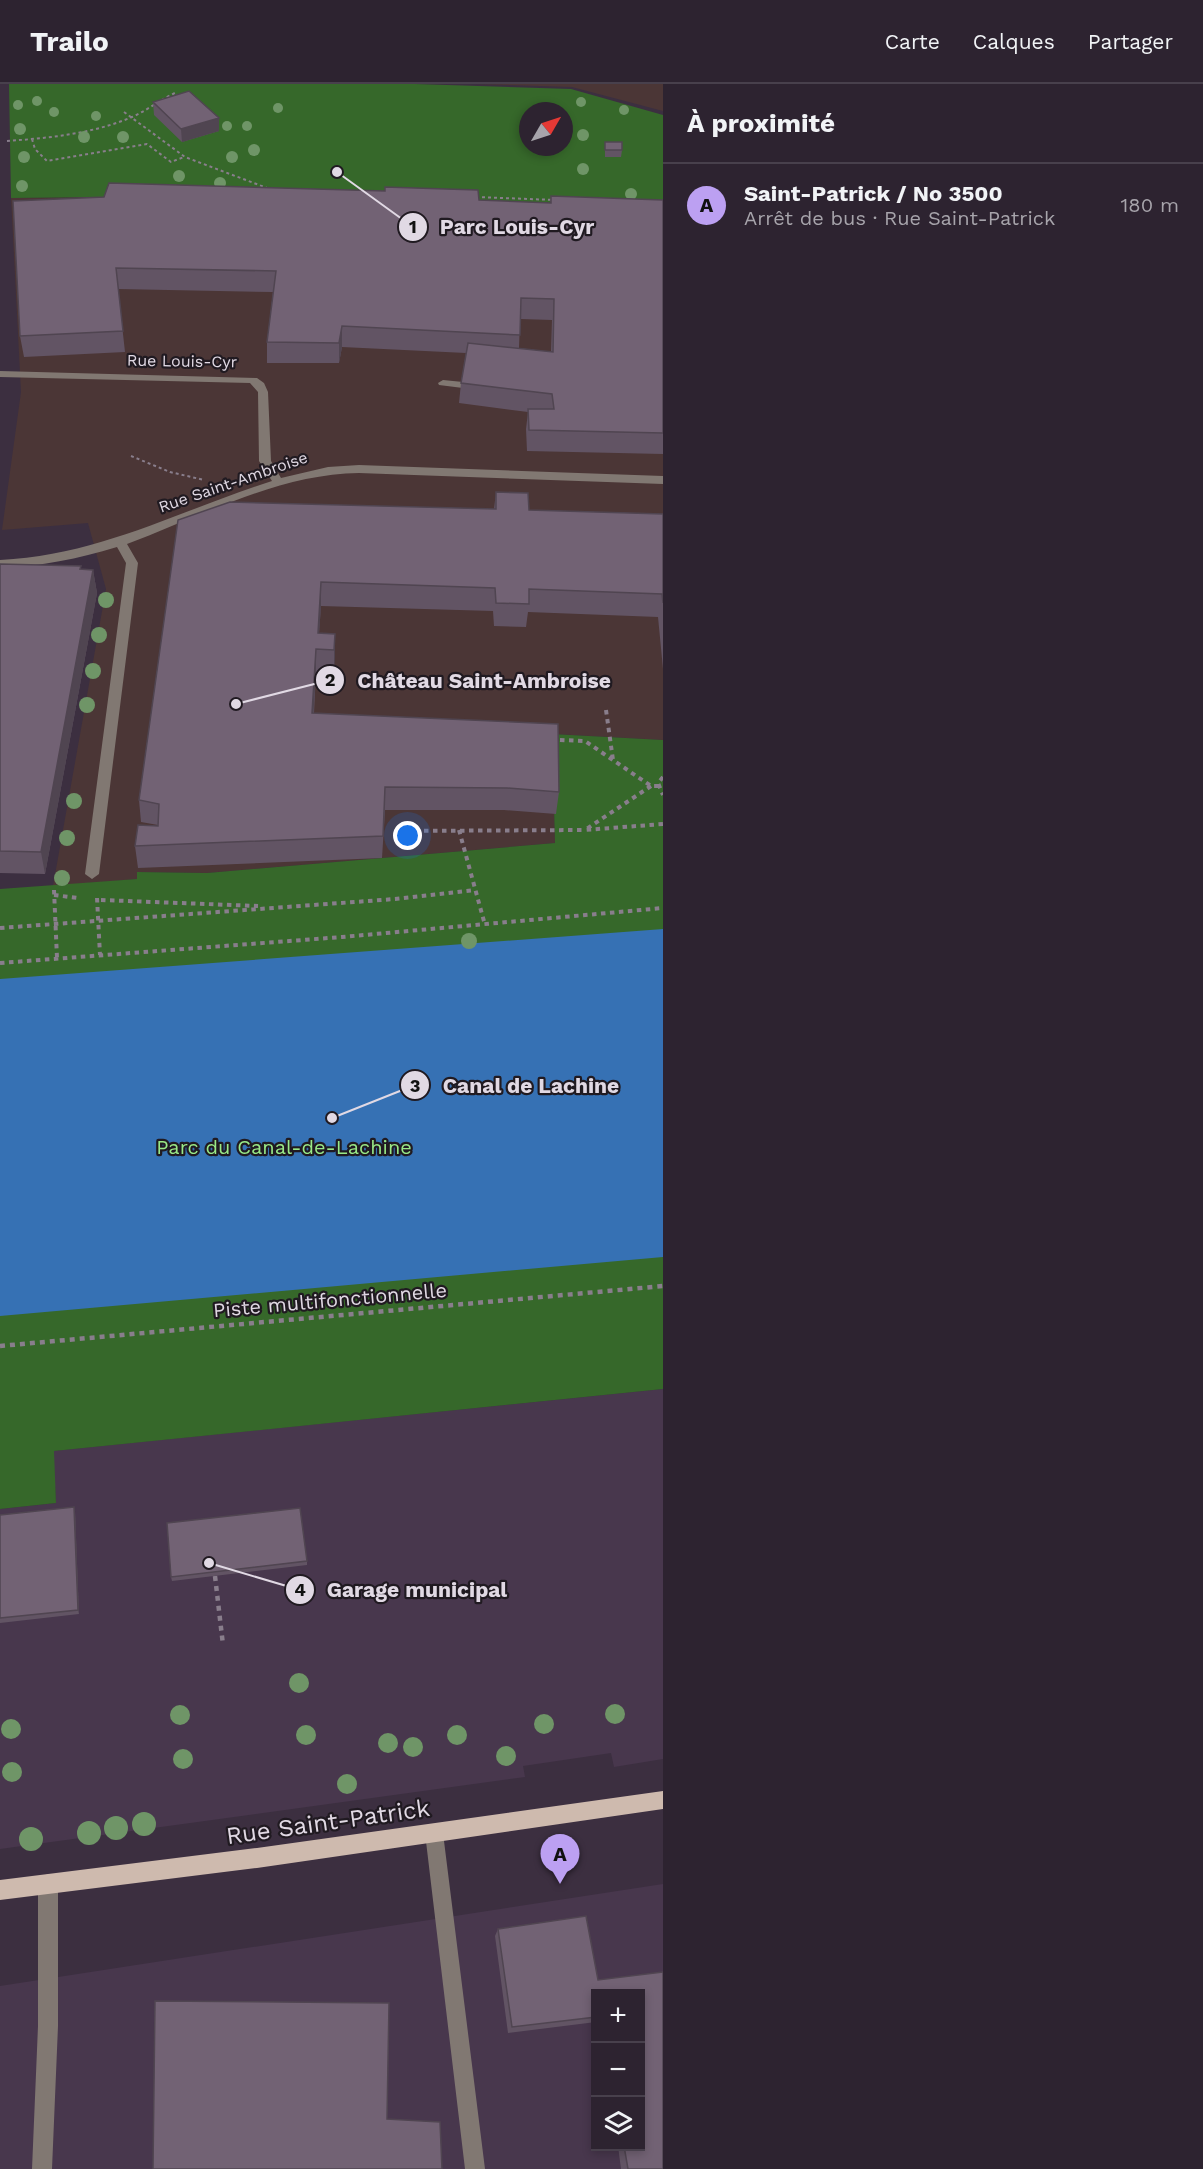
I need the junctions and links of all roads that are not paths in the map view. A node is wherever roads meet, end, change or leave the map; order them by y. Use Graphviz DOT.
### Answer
graph roads {
  1 [pos="0,374"];
  2 [pos="443,382"];
  3 [pos="463,385"];
  4 [pos="663,480"];
  5 [pos="278,482"];
  6 [pos="118,540"];
  7 [pos="0,564"];
  8 [pos="92,874"];
  9 [pos="663,1800"];
  10 [pos="434,1833"];
  11 [pos="48,1884"];
  12 [pos="0,1890"];
  13 [pos="42,2169"];
  14 [pos="475,2169"];
  1 -- 5 [label="street, Rue Louis-Cyr"];
  2 -- 3 [label="street"];
  4 -- 5 [label="street, Rue Saint-Ambroise"];
  5 -- 6 [label="street, Rue Saint-Ambroise"];
  6 -- 7 [label="street, Rue Saint-Ambroise"];
  6 -- 8 [label="street"];
  9 -- 10 [label="main road, Rue Saint-Patrick"];
  10 -- 11 [label="main road, Rue Saint-Patrick"];
  10 -- 14 [label="street"];
  11 -- 12 [label="main road, Rue Saint-Patrick"];
  11 -- 13 [label="street"];
}
